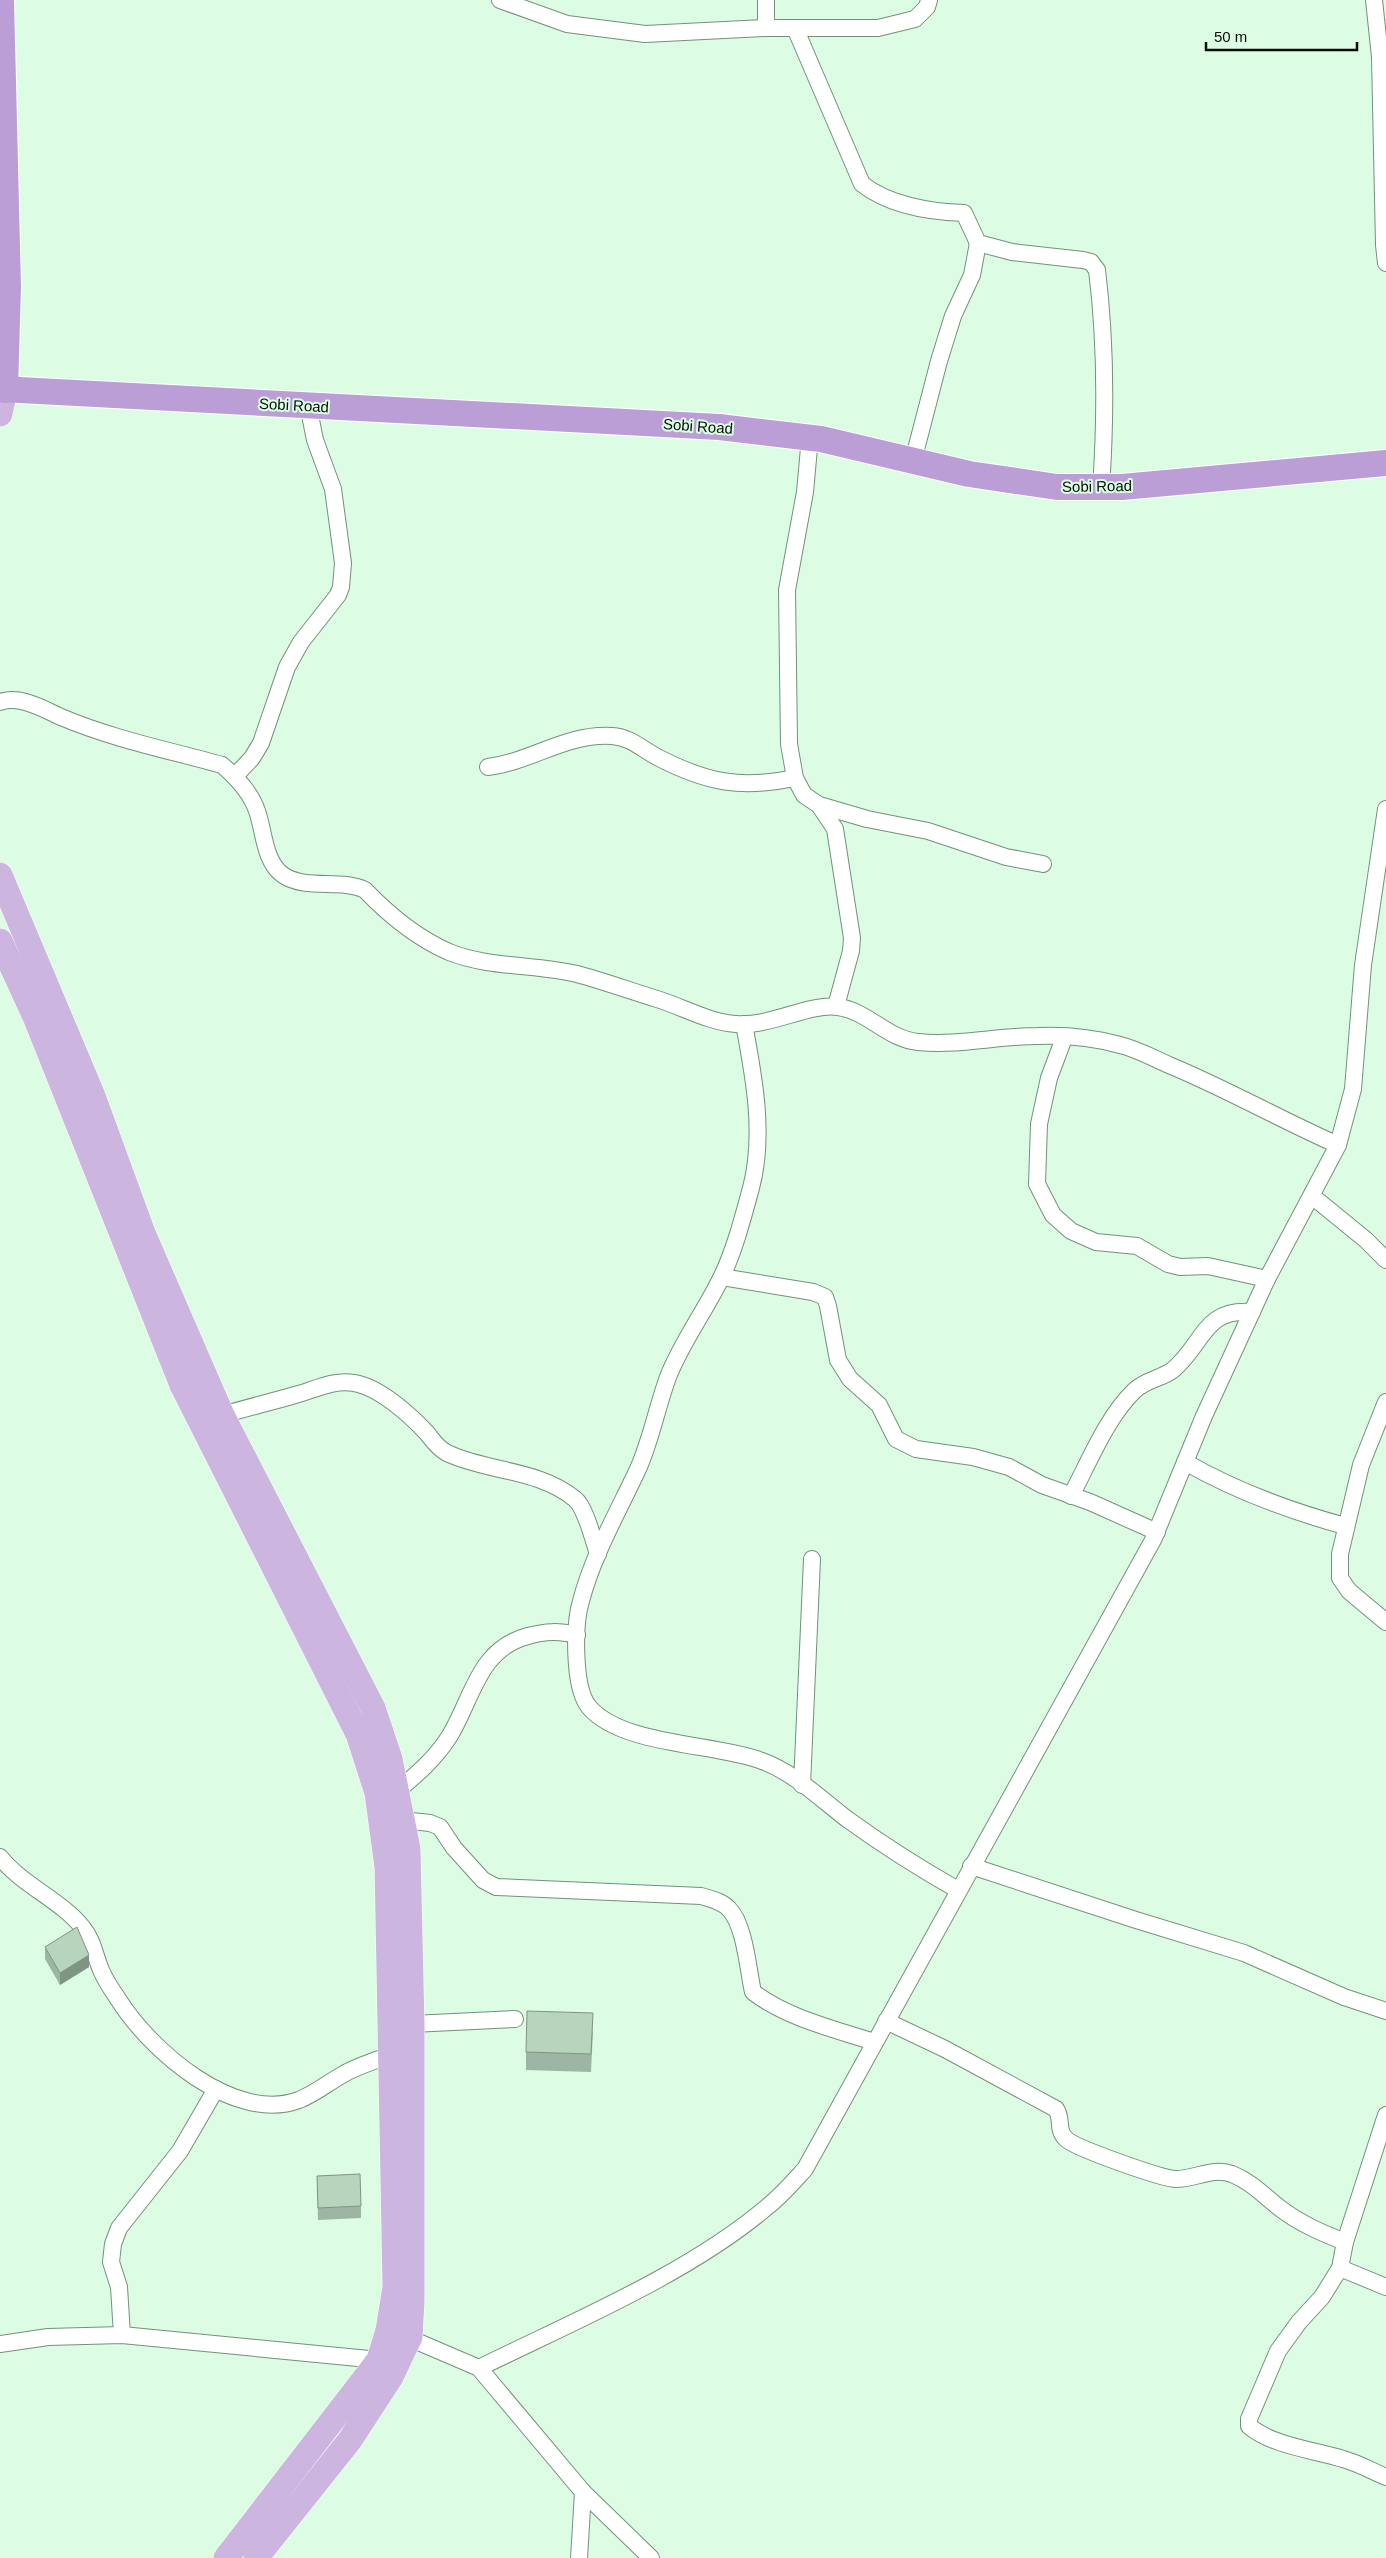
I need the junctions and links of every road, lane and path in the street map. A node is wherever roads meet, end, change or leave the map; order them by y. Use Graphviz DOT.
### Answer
graph roads {
  1 [pos="1,0"];
  2 [pos="500,0"];
  3 [pos="766,0"];
  4 [pos="1374,0"];
  5 [pos="932,2"];
  6 [pos="766,28"];
  7 [pos="795,28"];
  8 [pos="978,243"];
  9 [pos="1386,263"];
  10 [pos="2,398"];
  11 [pos="308,406"];
  12 [pos="810,438"];
  13 [pos="913,461"];
  14 [pos="1386,463"];
  15 [pos="1101,488"];
  16 [pos="0,702"];
  17 [pos="488,767"];
  18 [pos="235,776"];
  19 [pos="795,778"];
  20 [pos="819,805"];
  21 [pos="1386,809"];
  22 [pos="1383,837"];
  23 [pos="1044,864"];
  24 [pos="0,875"];
  25 [pos="0,941"];
  26 [pos="836,1006"];
  27 [pos="744,1024"];
  28 [pos="1064,1038"];
  29 [pos="1338,1145"];
  30 [pos="1312,1196"];
  31 [pos="1386,1260"];
  32 [pos="722,1277"];
  33 [pos="1267,1279"];
  34 [pos="1252,1312"];
  35 [pos="1386,1402"];
  36 [pos="222,1415"];
  37 [pos="1185,1462"];
  38 [pos="1071,1496"];
  39 [pos="1345,1526"];
  40 [pos="1157,1532"];
  41 [pos="598,1554"];
  42 [pos="812,1559"];
  43 [pos="1386,1622"];
  44 [pos="577,1635"];
  45 [pos="802,1785"];
  46 [pos="396,1792"];
  47 [pos="402,1820"];
  48 [pos="0,1857"];
  49 [pos="971,1866"];
  50 [pos="958,1890"];
  51 [pos="1386,2011"];
  52 [pos="515,2018"];
  53 [pos="886,2021"];
  54 [pos="412,2024"];
  55 [pos="874,2042"];
  56 [pos="391,2055"];
  57 [pos="216,2089"];
  58 [pos="1386,2115"];
  59 [pos="1345,2242"];
  60 [pos="1340,2268"];
  61 [pos="1386,2287"];
  62 [pos="399,2334"];
  63 [pos="122,2335"];
  64 [pos="0,2344"];
  65 [pos="378,2360"];
  66 [pos="479,2368"];
  67 [pos="1386,2477"];
  68 [pos="583,2492"];
  69 [pos="226,2558"];
  70 [pos="256,2558"];
  71 [pos="579,2558"];
  72 [pos="651,2558"];
  1 -- 10 [label="highway"];
  2 -- 6 [label="street"];
  3 -- 6 [label="street"];
  4 -- 9 [label="street"];
  5 -- 7 [label="street"];
  6 -- 7 [label="street"];
  7 -- 8 [label="street"];
  8 -- 13 [label="street"];
  8 -- 15 [label="street"];
  10 -- 11 [label="highway, Sobi Road"];
  11 -- 12 [label="highway, Sobi Road"];
  11 -- 18 [label="street"];
  12 -- 13 [label="highway, Sobi Road"];
  12 -- 19 [label="street"];
  13 -- 15 [label="highway, Sobi Road"];
  14 -- 15 [label="highway, Sobi Road"];
  16 -- 18 [label="street"];
  17 -- 19 [label="street"];
  18 -- 27 [label="street"];
  19 -- 20 [label="street"];
  20 -- 23 [label="street"];
  20 -- 26 [label="street"];
  21 -- 22 [label="street"];
  22 -- 29 [label="street"];
  24 -- 36 [label="main road"];
  25 -- 56 [label="main road"];
  26 -- 27 [label="street"];
  26 -- 28 [label="street"];
  27 -- 32 [label="street"];
  28 -- 29 [label="street"];
  28 -- 33 [label="street"];
  29 -- 30 [label="street"];
  30 -- 31 [label="street"];
  30 -- 33 [label="street"];
  32 -- 38 [label="street"];
  32 -- 41 [label="street"];
  33 -- 34 [label="street"];
  34 -- 37 [label="street"];
  34 -- 38 [label="street"];
  35 -- 39 [label="street"];
  36 -- 41 [label="street"];
  36 -- 46 [label="main road"];
  37 -- 39 [label="street"];
  37 -- 40 [label="street"];
  38 -- 40 [label="street"];
  39 -- 43 [label="street"];
  40 -- 49 [label="street"];
  41 -- 44 [label="street"];
  42 -- 45 [label="street"];
  44 -- 45 [label="street"];
  44 -- 46 [label="street"];
  45 -- 50 [label="street"];
  46 -- 47 [label="main road"];
  47 -- 54 [label="main road"];
  47 -- 55 [label="street"];
  48 -- 57 [label="street"];
  49 -- 50 [label="street"];
  49 -- 51 [label="street"];
  50 -- 53 [label="street"];
  52 -- 54 [label="street"];
  53 -- 55 [label="street"];
  53 -- 59 [label="street"];
  54 -- 62 [label="main road"];
  55 -- 66 [label="street"];
  56 -- 57 [label="street"];
  56 -- 62 [label="main road"];
  57 -- 63 [label="street"];
  58 -- 59 [label="street"];
  59 -- 60 [label="street"];
  60 -- 61 [label="street"];
  60 -- 67 [label="street"];
  62 -- 65 [label="main road"];
  62 -- 66 [label="street"];
  62 -- 70 [label="main road"];
  63 -- 64 [label="street"];
  63 -- 65 [label="street"];
  65 -- 69 [label="main road"];
  66 -- 68 [label="street"];
  68 -- 71 [label="street"];
  68 -- 72 [label="street"];
}
